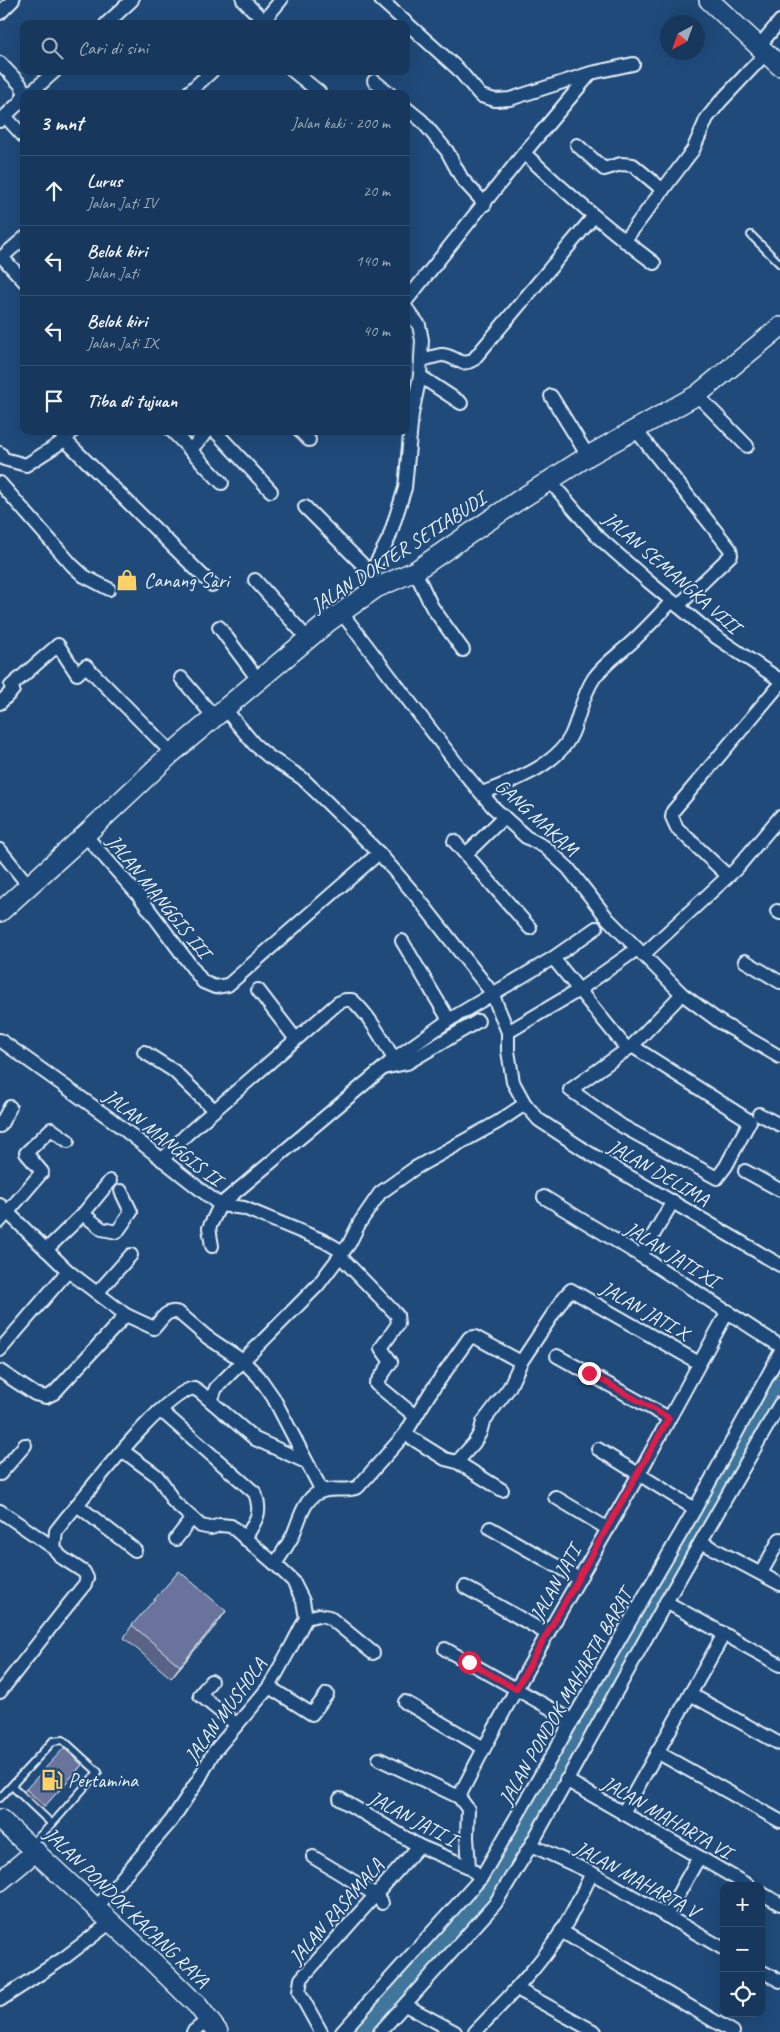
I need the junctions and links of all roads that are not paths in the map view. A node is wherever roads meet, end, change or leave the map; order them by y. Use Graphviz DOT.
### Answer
graph roads {
  1 [pos="13,0"];
  2 [pos="132,0"];
  3 [pos="243,0"];
  4 [pos="281,0"];
  5 [pos="381,0"];
  6 [pos="709,0"];
  7 [pos="0,13"];
  8 [pos="110,20"];
  9 [pos="260,20"];
  10 [pos="264,20"];
  11 [pos="403,20"];
  12 [pos="780,21"];
  13 [pos="410,26"];
  14 [pos="769,55"];
  15 [pos="0,63"];
  16 [pos="633,64"];
  17 [pos="591,73"];
  18 [pos="51,75"];
  19 [pos="208,75"];
  20 [pos="298,75"];
  21 [pos="374,80"];
  22 [pos="22,90"];
  23 [pos="34,90"];
  24 [pos="191,90"];
  25 [pos="317,90"];
  26 [pos="385,90"];
  27 [pos="20,102"];
  28 [pos="410,111"];
  29 [pos="3,119"];
  30 [pos="20,134"];
  31 [pos="577,146"];
  32 [pos="524,153"];
  33 [pos="663,190"];
  34 [pos="486,204"];
  35 [pos="594,216"];
  36 [pos="751,234"];
  37 [pos="20,241"];
  38 [pos="624,241"];
  39 [pos="654,263"];
  40 [pos="780,264"];
  41 [pos="20,277"];
  42 [pos="410,296"];
  43 [pos="410,313"];
  44 [pos="780,327"];
  45 [pos="421,360"];
  46 [pos="420,376"];
  47 [pos="697,395"];
  48 [pos="551,396"];
  49 [pos="461,404"];
  50 [pos="410,409"];
  51 [pos="410,417"];
  52 [pos="635,429"];
  53 [pos="176,435"];
  54 [pos="204,435"];
  55 [pos="219,435"];
  56 [pos="69,436"];
  57 [pos="747,446"];
  58 [pos="190,450"];
  59 [pos="588,456"];
  60 [pos="1,459"];
  61 [pos="549,480"];
  62 [pos="222,483"];
  63 [pos="0,484"];
  64 [pos="272,491"];
  65 [pos="305,507"];
  66 [pos="415,572"];
  67 [pos="255,580"];
  68 [pos="374,581"];
  69 [pos="212,585"];
  70 [pos="109,589"];
  71 [pos="675,604"];
  72 [pos="341,612"];
  73 [pos="219,627"];
  74 [pos="308,639"];
  75 [pos="463,650"];
  76 [pos="181,678"];
  77 [pos="780,680"];
  78 [pos="259,681"];
  79 [pos="780,684"];
  80 [pos="0,703"];
  81 [pos="220,713"];
  82 [pos="172,753"];
  83 [pos="482,793"];
  84 [pos="504,817"];
  85 [pos="780,817"];
  86 [pos="85,835"];
  87 [pos="454,841"];
  88 [pos="0,850"];
  89 [pos="379,853"];
  90 [pos="467,853"];
  91 [pos="728,876"];
  92 [pos="29,886"];
  93 [pos="0,912"];
  94 [pos="530,928"];
  95 [pos="596,928"];
  96 [pos="402,941"];
  97 [pos="640,952"];
  98 [pos="553,958"];
  99 [pos="745,960"];
  100 [pos="780,982"];
  101 [pos="258,990"];
  102 [pos="579,990"];
  103 [pos="492,993"];
  104 [pos="682,994"];
  105 [pos="449,1020"];
  106 [pos="478,1021"];
  107 [pos="508,1032"];
  108 [pos="295,1038"];
  109 [pos="0,1040"];
  110 [pos="630,1048"];
  111 [pos="144,1052"];
  112 [pos="780,1057"];
  113 [pos="394,1059"];
  114 [pos="383,1068"];
  115 [pos="525,1104"];
  116 [pos="10,1107"];
  117 [pos="214,1110"];
  118 [pos="759,1114"];
  119 [pos="780,1125"];
  120 [pos="0,1126"];
  121 [pos="68,1140"];
  122 [pos="162,1160"];
  123 [pos="745,1171"];
  124 [pos="110,1181"];
  125 [pos="780,1190"];
  126 [pos="121,1191"];
  127 [pos="544,1197"];
  128 [pos="672,1201"];
  129 [pos="220,1205"];
  130 [pos="2,1213"];
  131 [pos="83,1214"];
  132 [pos="212,1246"];
  133 [pos="46,1250"];
  134 [pos="342,1254"];
  135 [pos="131,1255"];
  136 [pos="640,1256"];
  137 [pos="780,1265"];
  138 [pos="68,1271"];
  139 [pos="98,1292"];
  140 [pos="728,1311"];
  141 [pos="126,1314"];
  142 [pos="780,1346"];
  143 [pos="0,1350"];
  144 [pos="780,1353"];
  145 [pos="557,1356"];
  146 [pos="243,1362"];
  147 [pos="521,1362"];
  148 [pos="699,1363"];
  149 [pos="0,1371"];
  150 [pos="210,1401"];
  151 [pos="780,1404"];
  152 [pos="158,1412"];
  153 [pos="415,1416"];
  154 [pos="669,1418"];
  155 [pos="405,1434"];
  156 [pos="25,1445"];
  157 [pos="598,1448"];
  158 [pos="124,1451"];
  159 [pos="306,1462"];
  160 [pos="457,1462"];
  161 [pos="0,1474"];
  162 [pos="639,1474"];
  163 [pos="502,1490"];
  164 [pos="322,1491"];
  165 [pos="555,1497"];
  166 [pos="77,1504"];
  167 [pos="695,1508"];
  168 [pos="0,1511"];
  169 [pos="192,1518"];
  170 [pos="490,1528"];
  171 [pos="608,1529"];
  172 [pos="176,1539"];
  173 [pos="245,1539"];
  174 [pos="780,1539"];
  175 [pos="701,1542"];
  176 [pos="54,1548"];
  177 [pos="135,1550"];
  178 [pos="275,1564"];
  179 [pos="761,1573"];
  180 [pos="578,1578"];
  181 [pos="780,1584"];
  182 [pos="465,1587"];
  183 [pos="666,1602"];
  184 [pos="306,1618"];
  185 [pos="548,1634"];
  186 [pos="724,1634"];
  187 [pos="445,1649"];
  188 [pos="373,1653"];
  189 [pos="780,1664"];
  190 [pos="211,1681"];
  191 [pos="269,1687"];
  192 [pos="516,1689"];
  193 [pos="0,1692"];
  194 [pos="327,1694"];
  195 [pos="690,1694"];
  196 [pos="405,1702"];
  197 [pos="574,1721"];
  198 [pos="237,1725"];
  199 [pos="780,1744"];
  200 [pos="484,1748"];
  201 [pos="658,1752"];
  202 [pos="379,1759"];
  203 [pos="566,1780"];
  204 [pos="12,1786"];
  205 [pos="459,1797"];
  206 [pos="0,1798"];
  207 [pos="340,1799"];
  208 [pos="623,1813"];
  209 [pos="0,1819"];
  210 [pos="780,1822"];
  211 [pos="52,1824"];
  212 [pos="531,1845"];
  213 [pos="419,1846"];
  214 [pos="33,1848"];
  215 [pos="313,1857"];
  216 [pos="700,1857"];
  217 [pos="469,1867"];
  218 [pos="592,1874"];
  219 [pos="481,1878"];
  220 [pos="0,1881"];
  221 [pos="742,1882"];
  222 [pos="765,1895"];
  223 [pos="379,1899"];
  224 [pos="780,1904"];
  225 [pos="96,1907"];
  226 [pos="666,1916"];
  227 [pos="111,1922"];
  228 [pos="561,1931"];
  229 [pos="720,1947"];
  230 [pos="763,1972"];
  231 [pos="780,1981"];
  232 [pos="517,1989"];
  233 [pos="0,2000"];
  234 [pos="405,2004"];
  235 [pos="214,2026"];
  236 [pos="193,2032"];
  237 [pos="321,2032"];
  238 [pos="342,2032"];
  239 [pos="380,2032"];
  240 [pos="456,2032"];
  241 [pos="475,2032"];
  242 [pos="595,2032"];
  243 [pos="733,2032"];
  1 -- 7 [label="street"];
  2 -- 8 [label="street"];
  3 -- 9 [label="street"];
  4 -- 10 [label="street"];
  5 -- 11 [label="street"];
  6 -- 14 [label="street"];
  12 -- 14 [label="street"];
  13 -- 17 [label="street"];
  14 -- 33 [label="street"];
  15 -- 22 [label="street"];
  16 -- 17 [label="street"];
  17 -- 32 [label="street"];
  18 -- 23 [label="street"];
  19 -- 24 [label="street"];
  20 -- 25 [label="street"];
  21 -- 26 [label="street"];
  27 -- 29 [label="street"];
  28 -- 34 [label="street"];
  29 -- 30 [label="street"];
  31 -- 33 [label="street"];
  32 -- 34 [label="street"];
  32 -- 35 [label="street"];
  33 -- 38 [label="street"];
  34 -- 42 [label="street"];
  35 -- 38 [label="street"];
  35 -- 45 [label="street"];
  36 -- 40 [label="lane"];
  37 -- 41 [label="street"];
  38 -- 39 [label="street"];
  43 -- 45 [label="street"];
  44 -- 47 [label="street, JALAN DOKTER SETIABUDI"];
  45 -- 46 [label="street"];
  46 -- 49 [label="street"];
  46 -- 50 [label="street"];
  47 -- 52 [label="street, JALAN DOKTER SETIABUDI"];
  47 -- 57 [label="street"];
  48 -- 59 [label="street"];
  51 -- 68 [label="street"];
  52 -- 59 [label="street, JALAN DOKTER SETIABUDI"];
  52 -- 71 [label="street"];
  53 -- 58 [label="street"];
  54 -- 58 [label="street"];
  55 -- 64 [label="street"];
  56 -- 60 [label="street"];
  56 -- 69 [label="street"];
  58 -- 62 [label="street"];
  59 -- 61 [label="street, JALAN DOKTER SETIABUDI"];
  61 -- 66 [label="street, JALAN DOKTER SETIABUDI"];
  61 -- 71 [label="street, JALAN SEMANGKA VIII"];
  63 -- 70 [label="street"];
  65 -- 68 [label="street"];
  66 -- 68 [label="street, JALAN DOKTER SETIABUDI"];
  66 -- 75 [label="street"];
  67 -- 74 [label="street"];
  68 -- 72 [label="street, JALAN DOKTER SETIABUDI"];
  71 -- 77 [label="street, JALAN SEMANGKA VIII"];
  71 -- 83 [label="street"];
  72 -- 74 [label="street, JALAN DOKTER SETIABUDI"];
  72 -- 83 [label="street, GANG MAKAM"];
  73 -- 78 [label="street"];
  74 -- 78 [label="street, JALAN DOKTER SETIABUDI"];
  76 -- 81 [label="street, JALAN DELIMA"];
  78 -- 81 [label="street, JALAN DOKTER SETIABUDI"];
  79 -- 91 [label="street"];
  80 -- 82 [label="street"];
  81 -- 82 [label="street, JALAN DOKTER SETIABUDI"];
  81 -- 89 [label="street, JALAN DELIMA"];
  82 -- 86 [label="street, JALAN DOKTER SETIABUDI"];
  83 -- 84 [label="street, GANG MAKAM"];
  84 -- 90 [label="street"];
  84 -- 97 [label="street, GANG MAKAM"];
  85 -- 91 [label="street"];
  86 -- 89 [label="street, JALAN MANGGIS III"];
  86 -- 92 [label="street, JALAN DOKTER SETIABUDI"];
  87 -- 90 [label="street"];
  88 -- 92 [label="street"];
  89 -- 103 [label="street, JALAN DELIMA"];
  90 -- 94 [label="street"];
  91 -- 97 [label="street"];
  92 -- 93 [label="street, JALAN DOKTER SETIABUDI"];
  95 -- 98 [label="street"];
  96 -- 105 [label="street"];
  97 -- 102 [label="street"];
  97 -- 104 [label="street, GANG MAKAM"];
  98 -- 102 [label="street"];
  98 -- 103 [label="street"];
  99 -- 100 [label="street"];
  101 -- 108 [label="street"];
  102 -- 107 [label="street"];
  102 -- 110 [label="street"];
  103 -- 105 [label="street"];
  103 -- 107 [label="street, JALAN DELIMA"];
  104 -- 110 [label="street"];
  104 -- 112 [label="street, GANG MAKAM"];
  105 -- 113 [label="street"];
  106 -- 114 [label="street"];
  107 -- 115 [label="street, JALAN DELIMA"];
  108 -- 113 [label="street"];
  108 -- 117 [label="street"];
  109 -- 122 [label="street, JALAN MANGGIS II"];
  110 -- 110 [label="street"];
  111 -- 117 [label="street"];
  113 -- 114 [label="street"];
  114 -- 129 [label="street"];
  115 -- 128 [label="street, JALAN DELIMA"];
  115 -- 134 [label="street"];
  116 -- 120 [label="street"];
  117 -- 122 [label="street"];
  118 -- 119 [label="street"];
  121 -- 130 [label="street"];
  122 -- 129 [label="street, JALAN MANGGIS II"];
  123 -- 125 [label="street"];
  124 -- 131 [label="street"];
  126 -- 131 [label="street"];
  127 -- 136 [label="street, JALAN JATI XI"];
  128 -- 136 [label="street"];
  128 -- 137 [label="street, JALAN DELIMA"];
  129 -- 132 [label="street"];
  129 -- 134 [label="street, JALAN MANGGIS II"];
  130 -- 133 [label="street"];
  131 -- 133 [label="street"];
  133 -- 138 [label="street"];
  134 -- 146 [label="street"];
  134 -- 153 [label="street, JALAN MANGGIS II"];
  135 -- 139 [label="street"];
  136 -- 140 [label="street, JALAN JATI XI"];
  138 -- 139 [label="street"];
  138 -- 143 [label="street"];
  139 -- 141 [label="street"];
  140 -- 142 [label="street, JALAN JATI XI"];
  140 -- 148 [label="street, JALAN JATI"];
  141 -- 146 [label="street"];
  141 -- 149 [label="street"];
  144 -- 167 [label="street, JALAN PONDOK MAHARTA BARAT"];
  145 -- 154 [label="street"];
  146 -- 150 [label="street"];
  146 -- 159 [label="street"];
  147 -- 148 [label="street, JALAN JATI X"];
  147 -- 153 [label="street"];
  147 -- 160 [label="street"];
  148 -- 154 [label="street, JALAN JATI"];
  150 -- 152 [label="street"];
  150 -- 159 [label="street"];
  151 -- 175 [label="street, JALAN PONDOK MAHARTA BARAT"];
  152 -- 158 [label="street"];
  152 -- 173 [label="street"];
  153 -- 155 [label="street"];
  154 -- 162 [label="street, JALAN JATI"];
  155 -- 160 [label="street"];
  155 -- 164 [label="street"];
  156 -- 161 [label="street"];
  157 -- 162 [label="street"];
  158 -- 166 [label="street"];
  158 -- 169 [label="street"];
  159 -- 164 [label="street"];
  160 -- 163 [label="street"];
  162 -- 167 [label="street"];
  162 -- 171 [label="street, JALAN JATI"];
  164 -- 178 [label="street"];
  165 -- 171 [label="street"];
  166 -- 176 [label="street"];
  166 -- 177 [label="street"];
  167 -- 197 [label="street, JALAN PONDOK MAHARTA BARAT"];
  168 -- 176 [label="street"];
  169 -- 172 [label="street"];
  169 -- 173 [label="street"];
  170 -- 180 [label="street"];
  171 -- 180 [label="street, JALAN JATI"];
  173 -- 178 [label="street"];
  174 -- 179 [label="street"];
  175 -- 179 [label="street"];
  175 -- 183 [label="street, JALAN PONDOK MAHARTA BARAT"];
  176 -- 193 [label="street"];
  178 -- 184 [label="street"];
  179 -- 181 [label="street"];
  180 -- 185 [label="street, JALAN JATI"];
  182 -- 185 [label="street"];
  183 -- 186 [label="street"];
  183 -- 203 [label="street, JALAN PONDOK MAHARTA BARAT"];
  184 -- 188 [label="street"];
  184 -- 191 [label="street, JALAN MUSHOLA"];
  185 -- 192 [label="street, JALAN JATI"];
  186 -- 189 [label="street"];
  186 -- 195 [label="street"];
  187 -- 192 [label="street"];
  190 -- 198 [label="street"];
  191 -- 194 [label="street"];
  191 -- 198 [label="street, JALAN MUSHOLA"];
  192 -- 197 [label="street"];
  192 -- 200 [label="street, JALAN JATI"];
  195 -- 199 [label="street"];
  195 -- 201 [label="street"];
  196 -- 200 [label="street"];
  197 -- 219 [label="street, JALAN PONDOK MAHARTA BARAT"];
  198 -- 225 [label="street, JALAN MUSHOLA"];
  200 -- 205 [label="street, JALAN JATI"];
  201 -- 208 [label="street"];
  201 -- 210 [label="street"];
  202 -- 205 [label="street"];
  203 -- 208 [label="street, JALAN MAHARTA VI"];
  203 -- 212 [label="street, JALAN PONDOK MAHARTA BARAT"];
  204 -- 206 [label="lane"];
  204 -- 211 [label="lane"];
  204 -- 211 [label="lane"];
  205 -- 217 [label="street"];
  207 -- 213 [label="street, JALAN JATI I"];
  208 -- 216 [label="street, JALAN MAHARTA VI"];
  209 -- 214 [label="street, JALAN PONDOK KACANG RAYA"];
  211 -- 214 [label="lane"];
  212 -- 218 [label="street, JALAN MAHARTA V"];
  212 -- 234 [label="street, JALAN PONDOK MAHARTA BARAT"];
  213 -- 217 [label="street, JALAN JATI I"];
  213 -- 223 [label="street, JALAN RASAMALA"];
  214 -- 220 [label="street"];
  214 -- 225 [label="street, JALAN PONDOK KACANG RAYA"];
  215 -- 223 [label="street"];
  216 -- 221 [label="street, JALAN MAHARTA VI"];
  216 -- 226 [label="street"];
  217 -- 219 [label="street"];
  218 -- 226 [label="street, JALAN MAHARTA V"];
  218 -- 228 [label="street"];
  219 -- 238 [label="street, JALAN PONDOK MAHARTA BARAT"];
  222 -- 224 [label="street"];
  223 -- 237 [label="street, JALAN RASAMALA"];
  225 -- 227 [label="street, JALAN PONDOK KACANG RAYA"];
  226 -- 229 [label="street, JALAN MAHARTA V"];
  227 -- 233 [label="street"];
  227 -- 235 [label="street, JALAN PONDOK KACANG RAYA"];
  228 -- 232 [label="street"];
  228 -- 243 [label="street"];
  230 -- 231 [label="street"];
  232 -- 241 [label="street"];
  232 -- 242 [label="street"];
  234 -- 239 [label="street, JALAN PONDOK MAHARTA BARAT"];
  234 -- 240 [label="street"];
  235 -- 236 [label="street"];
}
